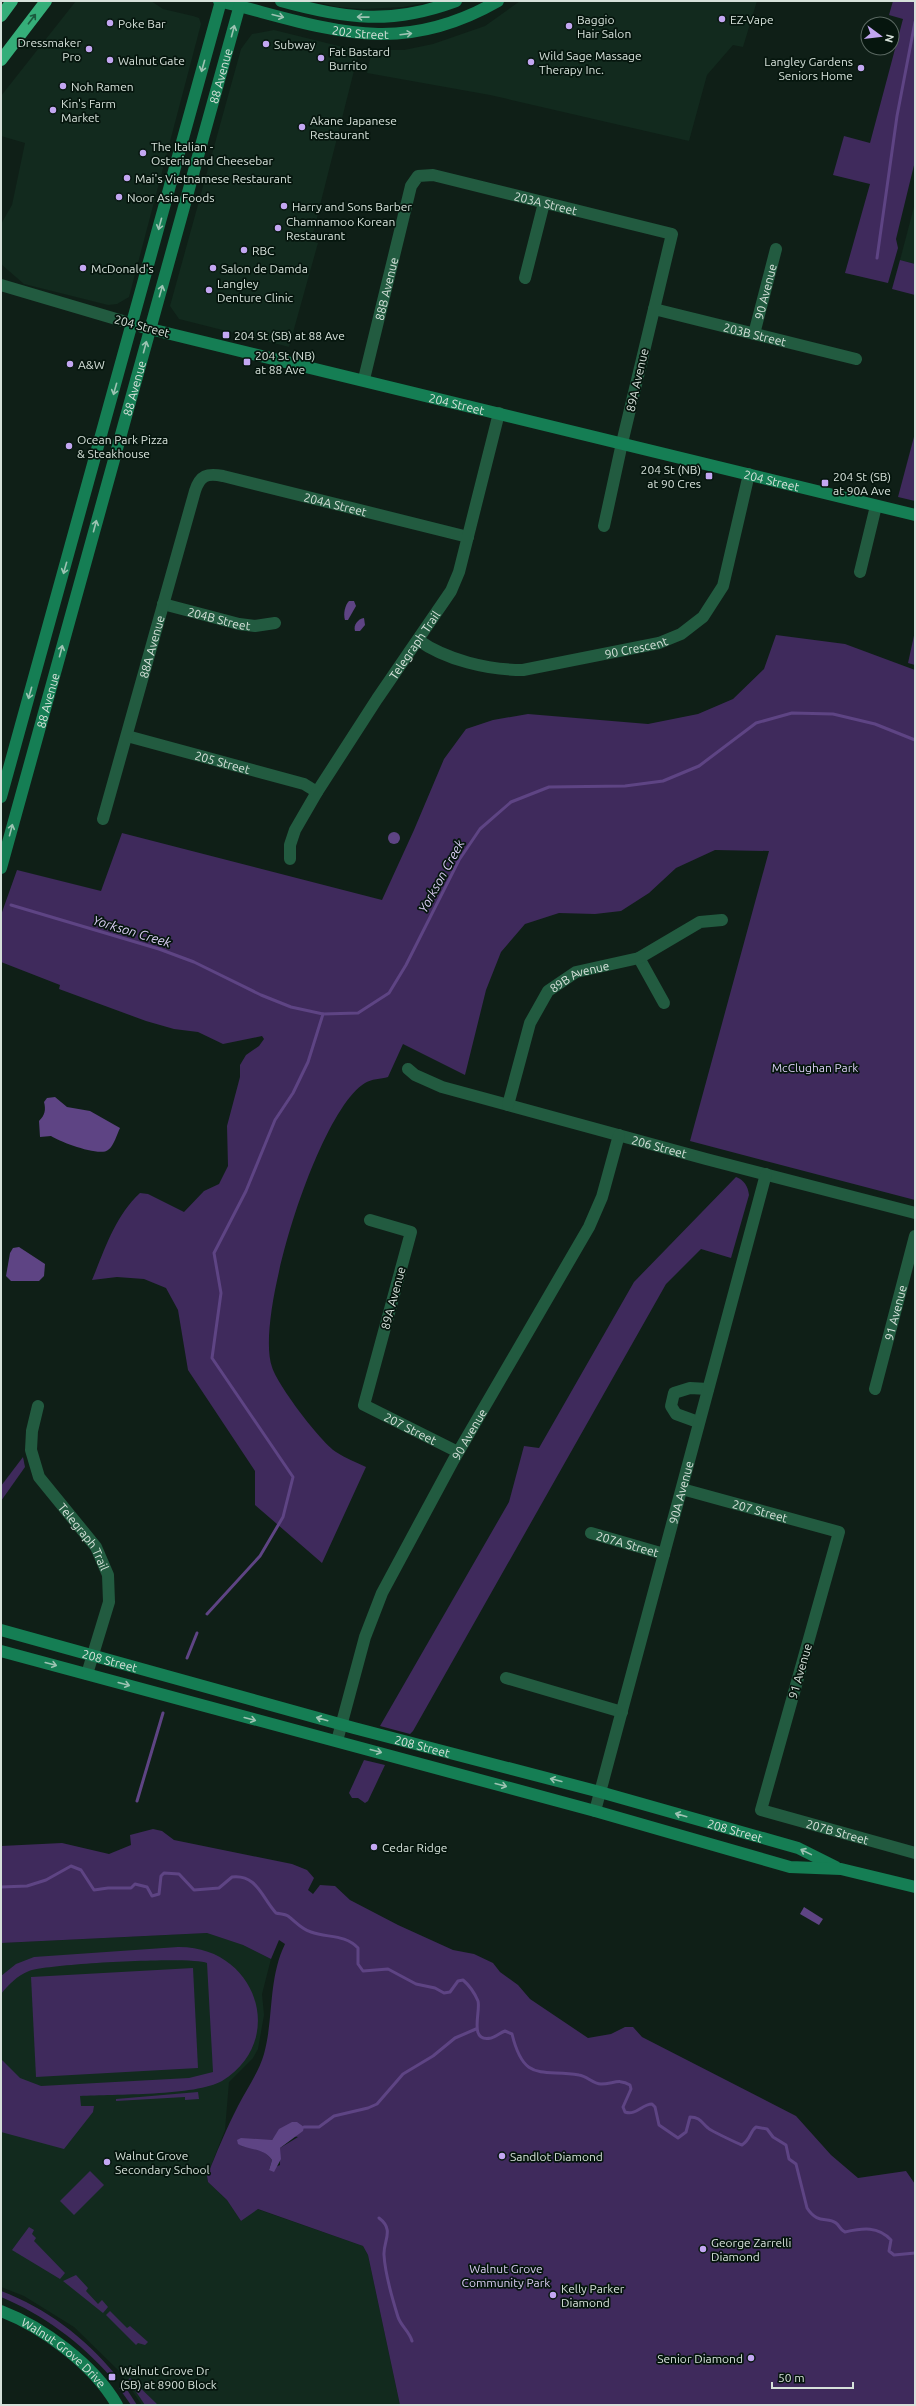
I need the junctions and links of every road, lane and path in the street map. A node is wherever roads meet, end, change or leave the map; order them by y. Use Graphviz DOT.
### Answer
graph roads {
  1 [pos="12,1"];
  2 [pos="46,1"];
  3 [pos="221,1"];
  4 [pos="281,1"];
  5 [pos="456,1"];
  6 [pos="498,1"];
  7 [pos="241,4"];
  8 [pos="1,16"];
  9 [pos="1,60"];
  10 [pos="418,176"];
  11 [pos="544,203"];
  12 [pos="672,234"];
  13 [pos="776,249"];
  14 [pos="525,278"];
  15 [pos="1,285"];
  16 [pos="654,309"];
  17 [pos="133,324"];
  18 [pos="150,329"];
  19 [pos="754,334"];
  20 [pos="856,359"];
  21 [pos="364,379"];
  22 [pos="499,413"];
  23 [pos="622,443"];
  24 [pos="749,474"];
  25 [pos="203,475"];
  26 [pos="876,506"];
  27 [pos="915,515"];
  28 [pos="604,526"];
  29 [pos="468,537"];
  30 [pos="860,572"];
  31 [pos="163,604"];
  32 [pos="275,622"];
  33 [pos="418,640"];
  34 [pos="127,736"];
  35 [pos="15,746"];
  36 [pos="33,751"];
  37 [pos="317,792"];
  38 [pos="1,797"];
  39 [pos="103,819"];
  40 [pos="290,859"];
  41 [pos="1,868"];
  42 [pos="722,920"];
  43 [pos="640,958"];
  44 [pos="664,1003"];
  45 [pos="408,1068"];
  46 [pos="508,1104"];
  47 [pos="619,1135"];
  48 [pos="766,1174"];
  49 [pos="915,1213"];
  50 [pos="370,1220"];
  51 [pos="915,1236"];
  52 [pos="708,1389"];
  53 [pos="876,1389"];
  54 [pos="364,1405"];
  55 [pos="38,1406"];
  56 [pos="698,1422"];
  57 [pos="458,1452"];
  58 [pos="682,1489"];
  59 [pos="839,1532"];
  60 [pos="591,1533"];
  61 [pos="664,1554"];
  62 [pos="1,1630"];
  63 [pos="1,1651"];
  64 [pos="92,1655"];
  65 [pos="87,1674"];
  66 [pos="506,1678"];
  67 [pos="622,1712"];
  68 [pos="341,1724"];
  69 [pos="336,1741"];
  70 [pos="600,1792"];
  71 [pos="761,1810"];
  72 [pos="595,1811"];
  73 [pos="915,1853"];
  74 [pos="841,1869"];
  75 [pos="915,1887"];
  76 [pos="1,2311"];
  77 [pos="117,2405"];
  1 -- 8 [label="highway"];
  9 -- 2 [label="highway, one-way"];
  3 -- 7 [label="main road, 202 Street"];
  3 -- 17 [label="main road, 88 Avenue, one-way"];
  5 -- 4 [label="main road, 202 Street, one-way"];
  7 -- 6 [label="main road, 202 Street, one-way"];
  18 -- 7 [label="main road, 88 Avenue, one-way"];
  10 -- 11 [label="street, 203A Street"];
  10 -- 21 [label="street, 88B Avenue"];
  11 -- 12 [label="street, 203A Street"];
  11 -- 14 [label="street"];
  12 -- 16 [label="street, 89A Avenue"];
  13 -- 19 [label="street, 90 Avenue"];
  15 -- 17 [label="street, 204 Street"];
  16 -- 19 [label="street, 203B Street"];
  16 -- 23 [label="street, 89A Avenue"];
  17 -- 18 [label="main road, 204 Street"];
  17 -- 35 [label="main road, 88 Avenue, one-way"];
  18 -- 21 [label="main road, 204 Street"];
  36 -- 18 [label="main road, 88 Avenue, one-way"];
  19 -- 20 [label="street, 203B Street"];
  21 -- 22 [label="main road, 204 Street"];
  22 -- 23 [label="main road, 204 Street"];
  22 -- 29 [label="street, Telegraph Trail"];
  23 -- 24 [label="main road, 204 Street"];
  23 -- 28 [label="street, 89A Avenue"];
  24 -- 26 [label="main road, 204 Street"];
  24 -- 33 [label="street, 90 Crescent"];
  25 -- 29 [label="street, 204A Street"];
  25 -- 31 [label="street, 88A Avenue"];
  26 -- 27 [label="main road, 204 Street"];
  26 -- 30 [label="street"];
  29 -- 33 [label="street, Telegraph Trail"];
  31 -- 32 [label="street, 204B Street"];
  31 -- 34 [label="street, 88A Avenue"];
  33 -- 37 [label="street, Telegraph Trail"];
  34 -- 37 [label="street, 205 Street"];
  34 -- 39 [label="street, 88A Avenue"];
  35 -- 36 [label="main road"];
  35 -- 38 [label="main road, 88 Avenue"];
  41 -- 36 [label="main road, 88 Avenue, one-way"];
  37 -- 40 [label="street, Telegraph Trail"];
  42 -- 43 [label="street, 89B Avenue"];
  43 -- 44 [label="street"];
  43 -- 46 [label="street, 89B Avenue"];
  45 -- 46 [label="street, 206 Street"];
  46 -- 47 [label="street, 206 Street"];
  47 -- 48 [label="street, 206 Street"];
  47 -- 57 [label="street, 90 Avenue"];
  48 -- 49 [label="street, 206 Street"];
  48 -- 52 [label="street, 90A Avenue"];
  50 -- 54 [label="street, 89A Avenue"];
  51 -- 53 [label="street, 91 Avenue"];
  52 -- 56 [label="street, 90A Avenue"];
  52 -- 56 [label="street"];
  54 -- 57 [label="street, 207 Street"];
  55 -- 64 [label="street, Telegraph Trail"];
  56 -- 58 [label="street, 90A Avenue"];
  57 -- 68 [label="street, 90 Avenue"];
  58 -- 59 [label="street, 207 Street"];
  58 -- 61 [label="street, 90A Avenue"];
  59 -- 71 [label="street, 91 Avenue"];
  60 -- 61 [label="street, 207A Street"];
  61 -- 67 [label="street, 90A Avenue"];
  62 -- 64 [label="main road, 208 Street"];
  63 -- 65 [label="main road, 208 Street, one-way"];
  64 -- 65 [label="street, Telegraph Trail"];
  68 -- 64 [label="main road, 208 Street, one-way"];
  65 -- 69 [label="main road, 208 Street, one-way"];
  66 -- 67 [label="street"];
  67 -- 70 [label="street, 90A Avenue"];
  68 -- 69 [label="street, 90 Avenue"];
  70 -- 68 [label="main road, 208 Street, one-way"];
  69 -- 72 [label="main road, 208 Street, one-way"];
  70 -- 72 [label="street, 90A Avenue"];
  74 -- 70 [label="main road, 208 Street, one-way"];
  71 -- 73 [label="street, 207B Street"];
  72 -- 74 [label="main road, 208 Street"];
  74 -- 75 [label="main road, 208 Street"];
  76 -- 77 [label="main road, Walnut Grove Drive"];
}
